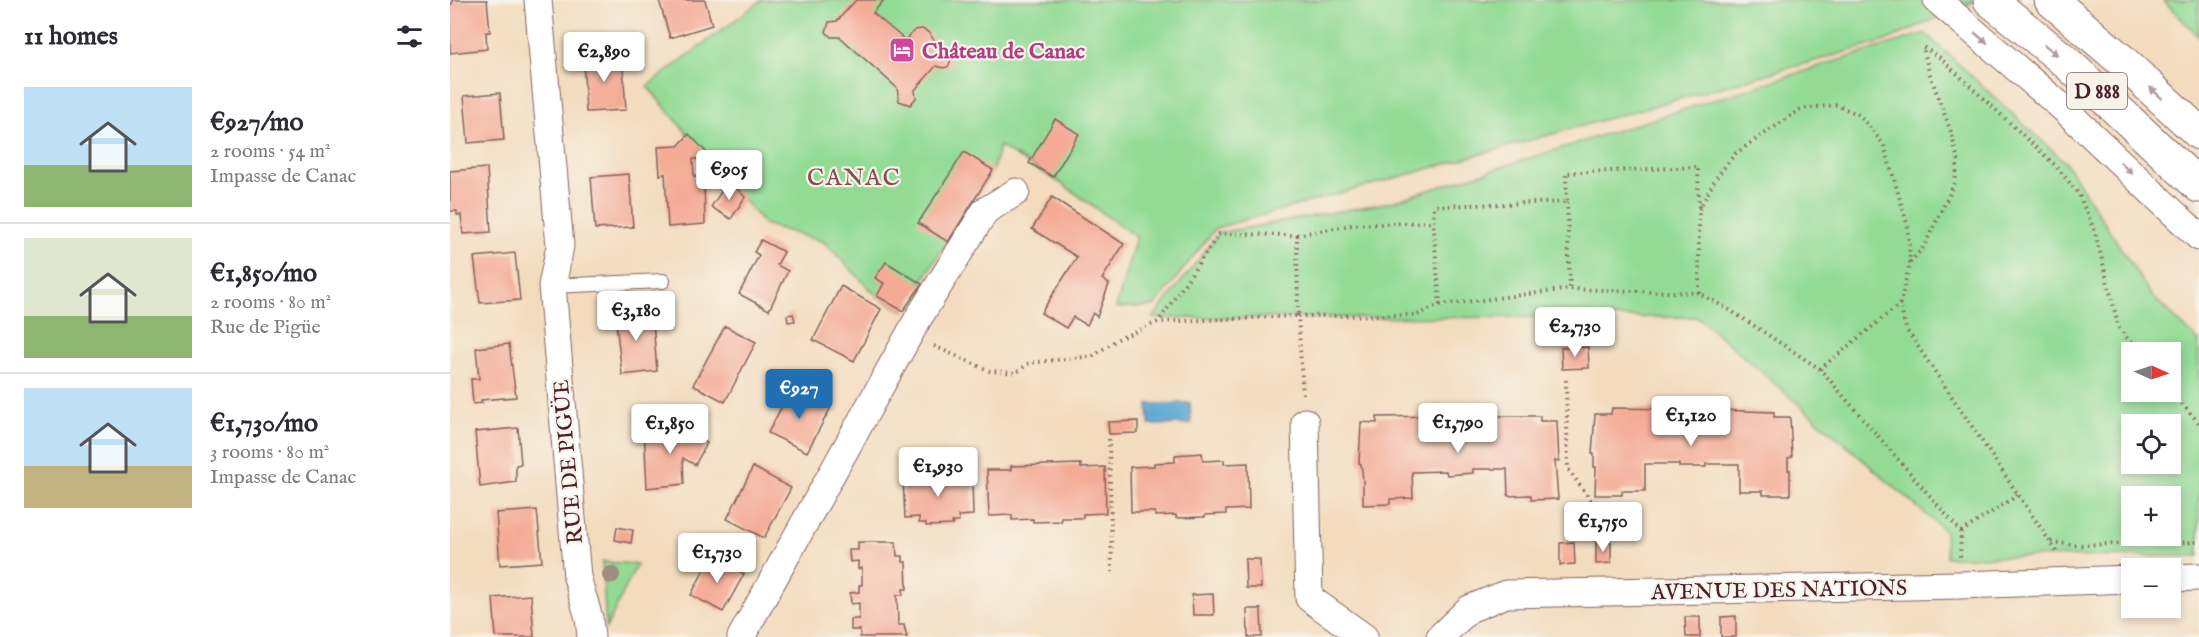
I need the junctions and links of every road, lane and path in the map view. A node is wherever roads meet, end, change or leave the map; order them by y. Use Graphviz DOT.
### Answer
graph roads {
  1 [pos="538,0"];
  2 [pos="1937,0"];
  3 [pos="1990,0"];
  4 [pos="2051,0"];
  5 [pos="2199,133"];
  6 [pos="2199,186"];
  7 [pos="1016,192"];
  8 [pos="1567,202"];
  9 [pos="1699,209"];
  10 [pos="1433,222"];
  11 [pos="1297,235"];
  12 [pos="2199,237"];
  13 [pos="1910,262"];
  14 [pos="663,281"];
  15 [pos="552,286"];
  16 [pos="1570,290"];
  17 [pos="1700,293"];
  18 [pos="1900,304"];
  19 [pos="1440,305"];
  20 [pos="1299,316"];
  21 [pos="1158,322"];
  22 [pos="908,336"];
  23 [pos="2131,342"];
  24 [pos="1820,369"];
  25 [pos="1566,380"];
  26 [pos="2181,402"];
  27 [pos="1305,422"];
  28 [pos="2199,423"];
  29 [pos="1109,439"];
  30 [pos="2019,495"];
  31 [pos="1962,532"];
  32 [pos="1591,534"];
  33 [pos="2050,542"];
  34 [pos="2199,542"];
  35 [pos="1112,572"];
  36 [pos="2199,577"];
  37 [pos="2181,578"];
  38 [pos="2121,579"];
  39 [pos="2063,582"];
  40 [pos="1959,585"];
  41 [pos="591,637"];
  42 [pos="741,637"];
  43 [pos="1364,637"];
  44 [pos="1440,637"];
  1 -- 15 [label="street, RUE DE PIGÜE"];
  2 -- 12 [label="street, one-way"];
  3 -- 6 [label="highway, D 888, one-way"];
  5 -- 4 [label="highway, D 888, one-way"];
  7 -- 22 [label="street"];
  8 -- 9 [label="path"];
  8 -- 10 [label="path"];
  8 -- 16 [label="path"];
  9 -- 13 [label="path"];
  9 -- 17 [label="path"];
  10 -- 11 [label="path"];
  10 -- 19 [label="path"];
  11 -- 20 [label="path"];
  11 -- 21 [label="path"];
  13 -- 18 [label="path"];
  13 -- 23 [label="path"];
  14 -- 15 [label="lane"];
  15 -- 41 [label="street, RUE DE PIGÜE"];
  16 -- 17 [label="path"];
  16 -- 19 [label="path"];
  17 -- 24 [label="path"];
  18 -- 24 [label="path"];
  18 -- 30 [label="path"];
  19 -- 20 [label="path"];
  20 -- 21 [label="path"];
  20 -- 27 [label="path"];
  21 -- 22 [label="path"];
  22 -- 42 [label="street"];
  24 -- 31 [label="path"];
  25 -- 32 [label="path"];
  26 -- 28 [label="path"];
  27 -- 43 [label="street"];
  29 -- 35 [label="path"];
  30 -- 31 [label="path"];
  30 -- 33 [label="path"];
  31 -- 40 [label="path"];
  33 -- 34 [label="path"];
  33 -- 39 [label="path"];
  36 -- 37 [label="street"];
  38 -- 39 [label="street, AVENUE DES NATIONS"];
  39 -- 40 [label="street, AVENUE DES NATIONS"];
  40 -- 44 [label="street, AVENUE DES NATIONS"];
}
